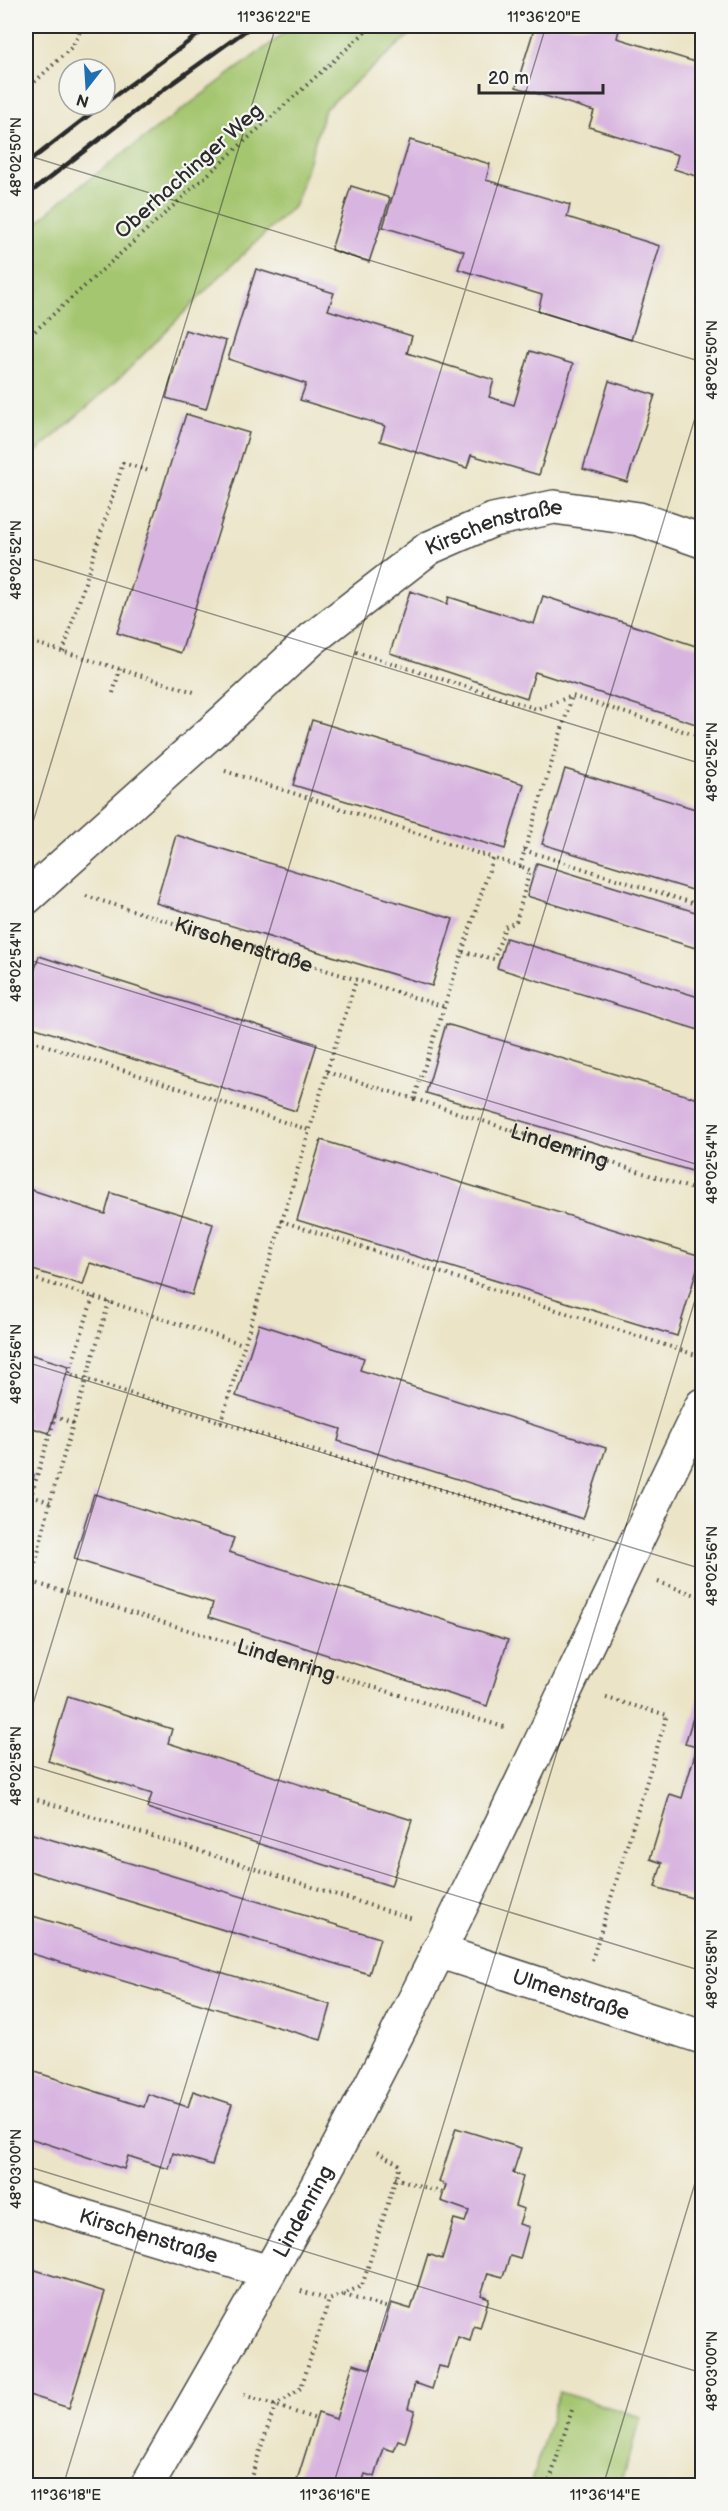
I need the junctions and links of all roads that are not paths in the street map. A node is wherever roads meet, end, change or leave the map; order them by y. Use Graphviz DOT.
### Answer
graph roads {
  1 [pos="702,541"];
  2 [pos="34,890"];
  3 [pos="702,1405"];
  4 [pos="443,1940"];
  5 [pos="702,2037"];
  6 [pos="26,2199"];
  7 [pos="270,2272"];
  8 [pos="147,2486"];
  1 -- 2 [label="street, Kirschenstraße"];
  3 -- 4 [label="street, Lindenring"];
  4 -- 5 [label="street, Ulmenstraße"];
  4 -- 7 [label="street, Lindenring"];
  6 -- 7 [label="street, Kirschenstraße"];
  7 -- 8 [label="street, Lindenring"];
}
